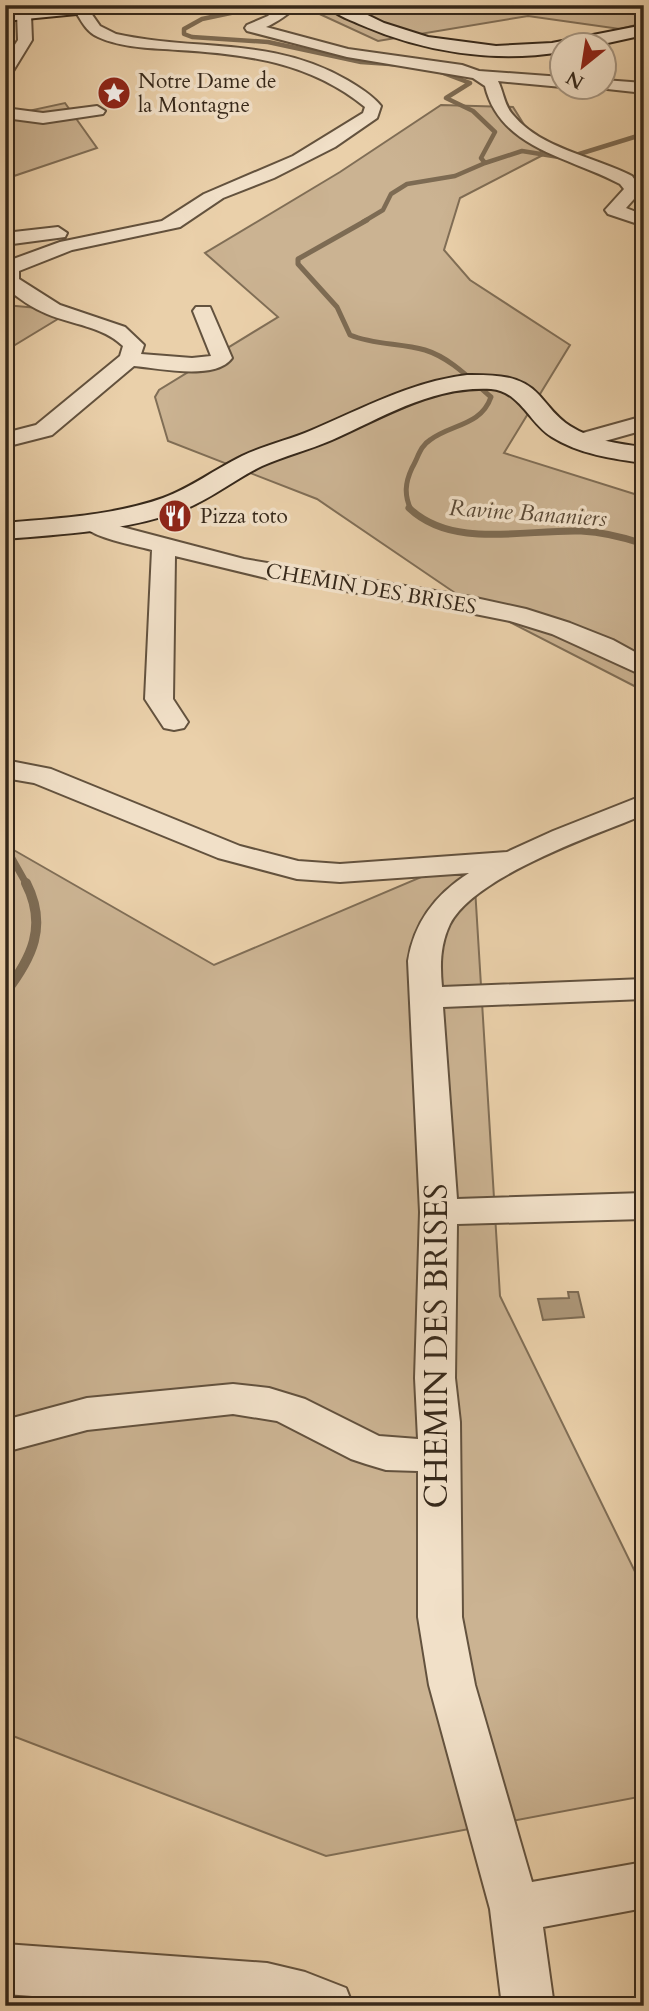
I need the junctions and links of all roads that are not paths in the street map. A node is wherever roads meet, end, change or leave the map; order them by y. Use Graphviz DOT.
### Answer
graph roads {
  1 [pos="118,5"];
  2 [pos="292,5"];
  3 [pos="334,5"];
  4 [pos="81,9"];
  5 [pos="30,10"];
  6 [pos="5,16"];
  7 [pos="644,30"];
  8 [pos="8,65"];
  9 [pos="478,75"];
  10 [pos="548,81"];
  11 [pos="618,86"];
  12 [pos="644,88"];
  13 [pos="97,111"];
  14 [pos="5,113"];
  15 [pos="192,212"];
  16 [pos="644,220"];
  17 [pos="5,224"];
  18 [pos="83,229"];
  19 [pos="5,239"];
  20 [pos="203,311"];
  21 [pos="129,359"];
  22 [pos="644,423"];
  23 [pos="5,440"];
  24 [pos="580,441"];
  25 [pos="644,455"];
  26 [pos="92,523"];
  27 [pos="5,530"];
  28 [pos="166,545"];
  29 [pos="644,668"];
  30 [pos="174,722"];
  31 [pos="5,769"];
  32 [pos="644,804"];
  33 [pos="510,861"];
  34 [pos="644,989"];
  35 [pos="425,998"];
  36 [pos="644,1206"];
  37 [pos="439,1212"];
  38 [pos="5,1436"];
  39 [pos="438,1456"];
  40 [pos="644,1885"];
  41 [pos="516,1909"];
  42 [pos="5,1969"];
  43 [pos="327,2006"];
  44 [pos="528,2006"];
  1 -- 4 [label="street"];
  2 -- 9 [label="street"];
  3 -- 7 [label="street"];
  4 -- 5 [label="street"];
  4 -- 15 [label="street"];
  5 -- 6 [label="street"];
  5 -- 8 [label="street"];
  9 -- 10 [label="street"];
  9 -- 16 [label="street"];
  11 -- 12 [label="street"];
  13 -- 14 [label="street"];
  15 -- 18 [label="street"];
  15 -- 21 [label="street"];
  17 -- 18 [label="street"];
  18 -- 19 [label="street"];
  20 -- 21 [label="street"];
  21 -- 23 [label="street"];
  22 -- 24 [label="street"];
  24 -- 25 [label="street"];
  24 -- 26 [label="street"];
  26 -- 27 [label="street"];
  26 -- 28 [label="street, CHEMIN DES BRISES"];
  28 -- 29 [label="street, CHEMIN DES BRISES"];
  28 -- 30 [label="street"];
  31 -- 33 [label="street"];
  32 -- 33 [label="street, CHEMIN DES BRISES"];
  33 -- 35 [label="street, CHEMIN DES BRISES"];
  34 -- 35 [label="street"];
  35 -- 37 [label="street, CHEMIN DES BRISES"];
  36 -- 37 [label="street"];
  37 -- 39 [label="street, CHEMIN DES BRISES"];
  38 -- 39 [label="street"];
  39 -- 41 [label="street, CHEMIN DES BRISES"];
  40 -- 41 [label="street"];
  41 -- 44 [label="street, CHEMIN DES BRISES"];
  42 -- 43 [label="street"];
}
